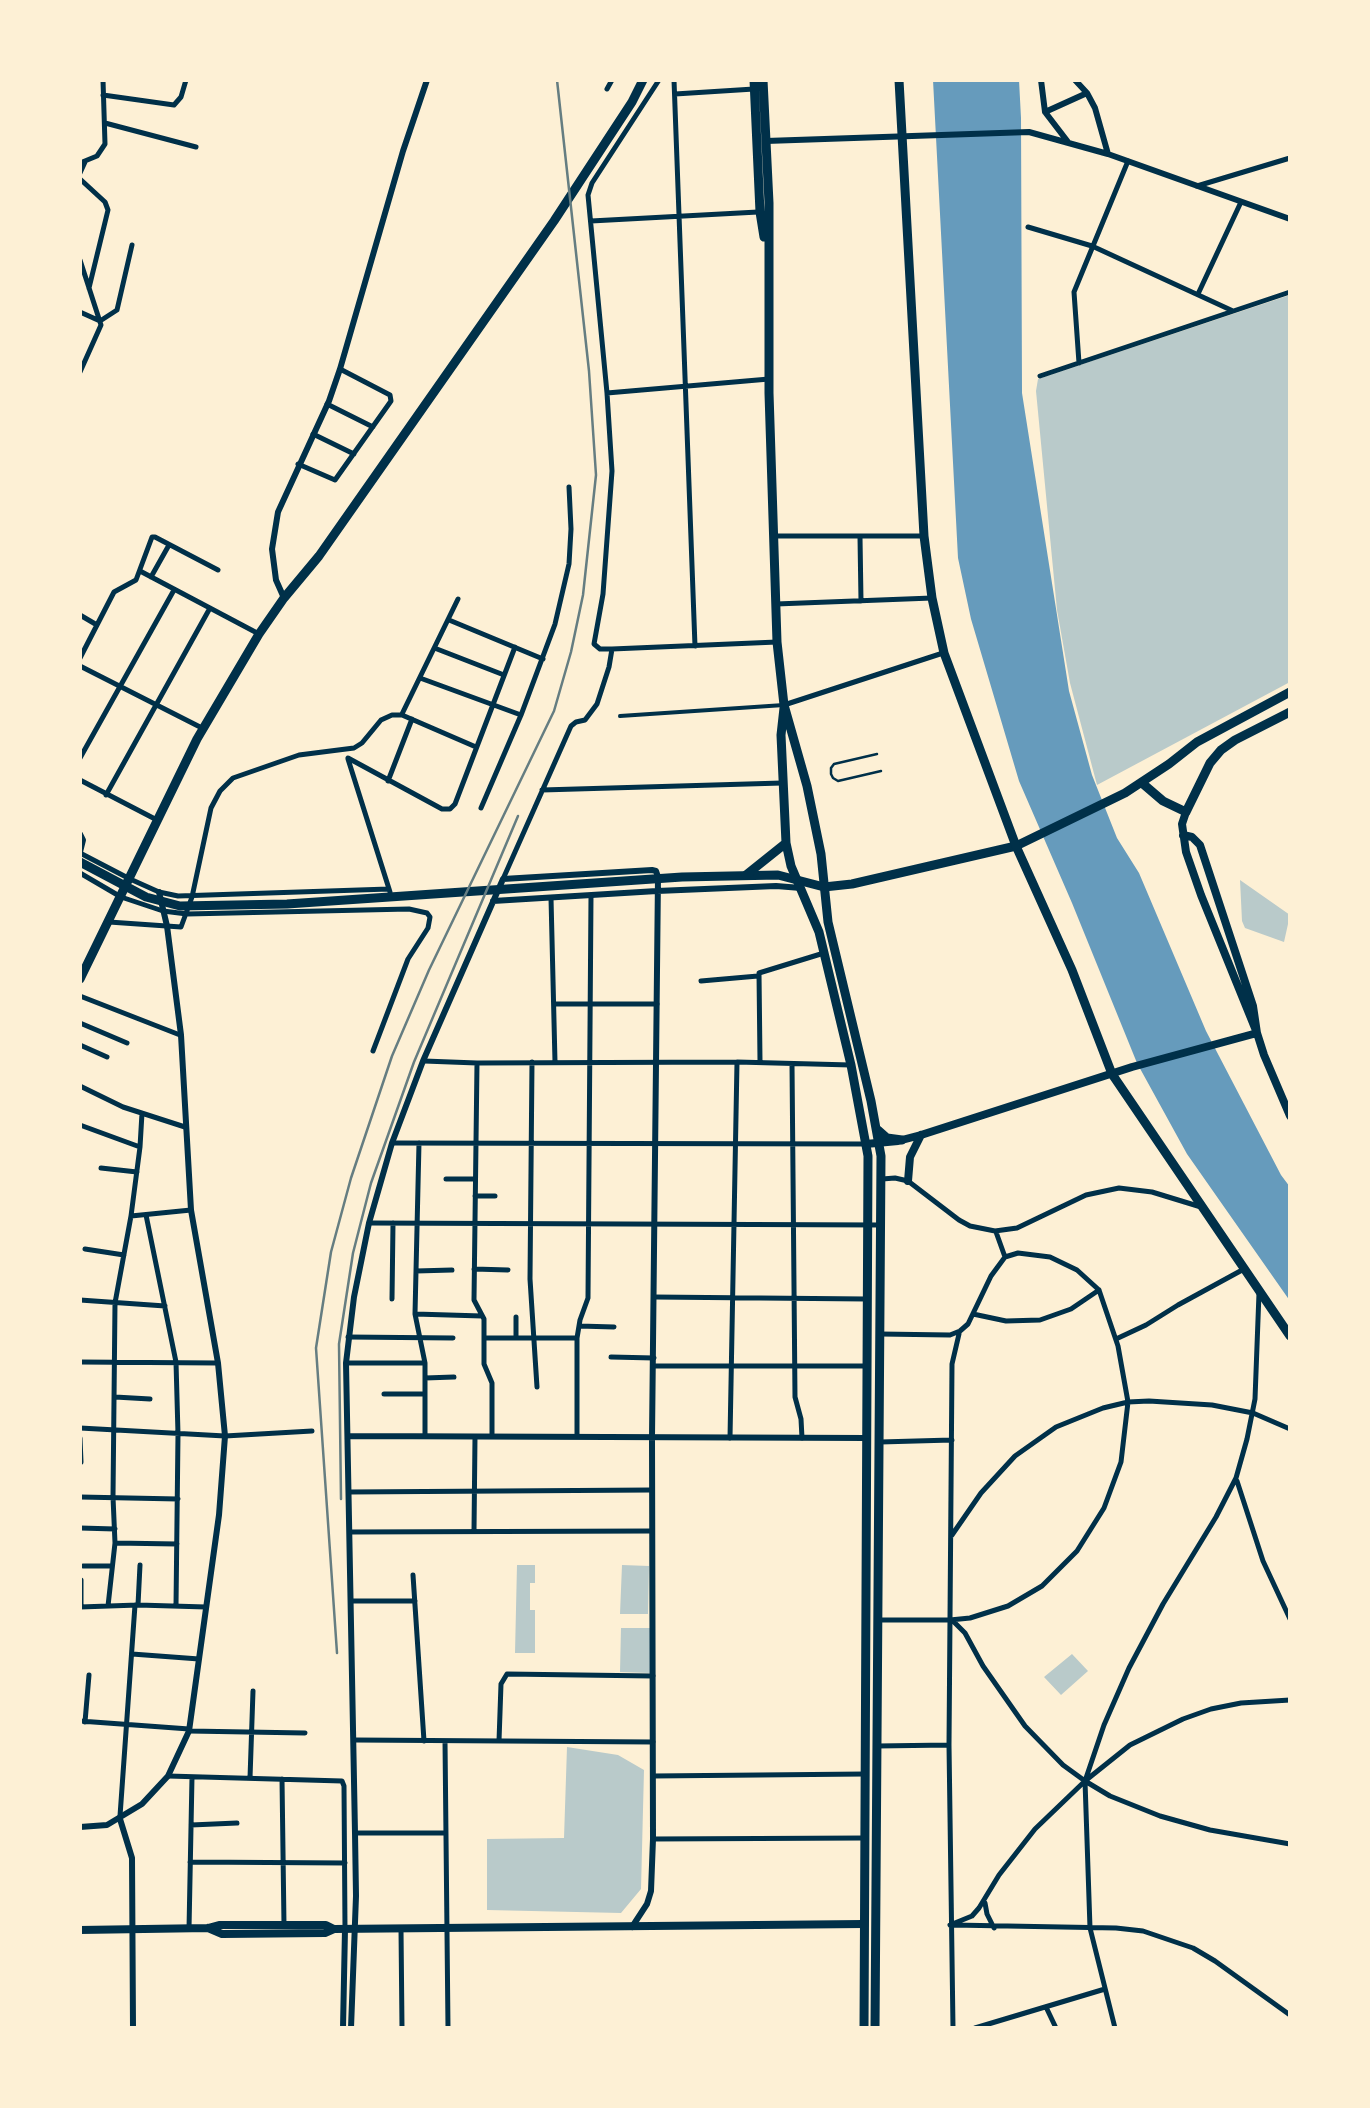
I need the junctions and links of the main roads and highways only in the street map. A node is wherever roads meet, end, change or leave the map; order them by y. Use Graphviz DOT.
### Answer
graph roads {
  1 [pos="643,80"];
  2 [pos="763,80"];
  3 [pos="899,80"];
  4 [pos="754,84"];
  5 [pos="768,258"];
  6 [pos="1290,692"];
  7 [pos="784,705"];
  8 [pos="1290,712"];
  9 [pos="1142,783"];
  10 [pos="1186,812"];
  11 [pos="1183,835"];
  12 [pos="786,843"];
  13 [pos="1016,846"];
  14 [pos="80,862"];
  15 [pos="746,875"];
  16 [pos="799,884"];
  17 [pos="824,887"];
  18 [pos="80,979"];
  19 [pos="1257,1033"];
  20 [pos="1108,1063"];
  21 [pos="1112,1074"];
  22 [pos="1100,1078"];
  23 [pos="1290,1116"];
  24 [pos="876,1128"];
  25 [pos="922,1135"];
  26 [pos="902,1140"];
  27 [pos="866,1144"];
  28 [pos="879,1144"];
  29 [pos="908,1181"];
  30 [pos="1290,1336"];
  31 [pos="863,1924"];
  32 [pos="208,1928"];
  33 [pos="344,1929"];
  34 [pos="80,1930"];
  35 [pos="864,2028"];
  36 [pos="875,2028"];
  1 -- 18 [label="main road"];
  2 -- 5 [label="main road"];
  3 -- 13 [label="main road"];
  4 -- 5 [label="main road"];
  5 -- 7 [label="main road"];
  6 -- 9 [label="main road"];
  7 -- 12 [label="main road"];
  7 -- 17 [label="main road"];
  8 -- 10 [label="main road"];
  9 -- 10 [label="main road"];
  9 -- 13 [label="main road"];
  10 -- 11 [label="main road"];
  11 -- 19 [label="main road"];
  11 -- 19 [label="main road"];
  12 -- 15 [label="main road"];
  12 -- 16 [label="main road"];
  13 -- 17 [label="main road"];
  13 -- 20 [label="main road"];
  14 -- 15 [label="main road"];
  15 -- 16 [label="main road"];
  16 -- 17 [label="main road"];
  16 -- 27 [label="main road"];
  17 -- 24 [label="main road"];
  19 -- 21 [label="main road"];
  19 -- 23 [label="main road"];
  20 -- 21 [label="main road"];
  20 -- 22 [label="main road"];
  21 -- 22 [label="main road"];
  21 -- 30 [label="main road"];
  22 -- 25 [label="main road"];
  24 -- 26 [label="main road"];
  24 -- 28 [label="main road"];
  25 -- 26 [label="main road"];
  25 -- 29 [label="main road"];
  26 -- 28 [label="main road"];
  27 -- 28 [label="main road"];
  27 -- 31 [label="main road"];
  28 -- 36 [label="main road"];
  31 -- 33 [label="main road"];
  31 -- 35 [label="main road"];
  32 -- 33 [label="main road"];
  32 -- 33 [label="main road"];
  32 -- 34 [label="main road"];
}
